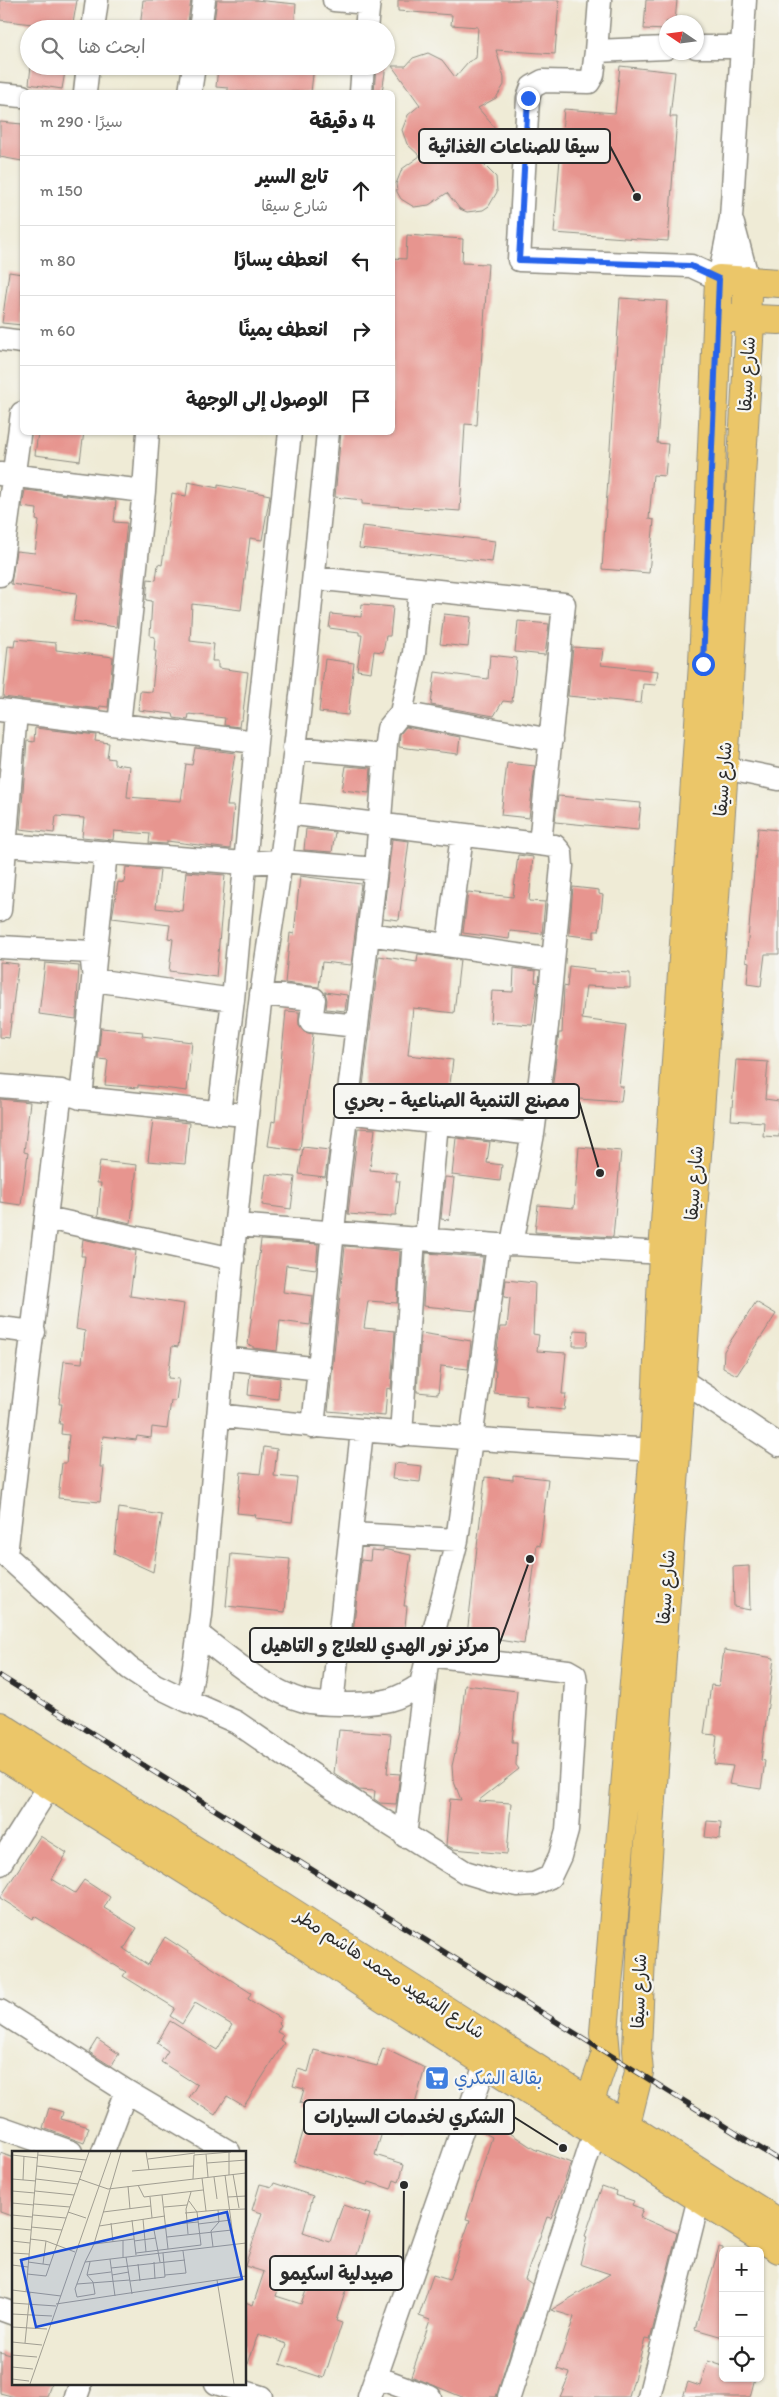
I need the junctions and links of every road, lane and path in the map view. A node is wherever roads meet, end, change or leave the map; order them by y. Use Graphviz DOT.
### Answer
graph roads {
  1 [pos="97,0"];
  2 [pos="204,0"];
  3 [pos="334,0"];
  4 [pos="600,0"];
  5 [pos="745,0"];
  6 [pos="369,2"];
  7 [pos="94,20"];
  8 [pos="201,20"];
  9 [pos="367,20"];
  10 [pos="704,47"];
  11 [pos="741,47"];
  12 [pos="659,48"];
  13 [pos="596,51"];
  14 [pos="87,75"];
  15 [pos="193,75"];
  16 [pos="362,75"];
  17 [pos="85,90"];
  18 [pos="190,90"];
  19 [pos="361,90"];
  20 [pos="0,94"];
  21 [pos="20,96"];
  22 [pos="731,218"];
  23 [pos="719,279"];
  24 [pos="748,280"];
  25 [pos="779,283"];
  26 [pos="718,318"];
  27 [pos="746,318"];
  28 [pos="779,320"];
  29 [pos="0,339"];
  30 [pos="20,342"];
  31 [pos="20,422"];
  32 [pos="148,435"];
  33 [pos="290,435"];
  34 [pos="328,435"];
  35 [pos="7,475"];
  36 [pos="144,491"];
  37 [pos="0,575"];
  38 [pos="314,578"];
  39 [pos="420,590"];
  40 [pos="8,711"];
  41 [pos="401,713"];
  42 [pos="119,725"];
  43 [pos="551,740"];
  44 [pos="256,742"];
  45 [pos="294,748"];
  46 [pos="384,756"];
  47 [pos="724,768"];
  48 [pos="779,779"];
  49 [pos="286,813"];
  50 [pos="380,824"];
  51 [pos="462,835"];
  52 [pos="540,844"];
  53 [pos="6,845"];
  54 [pos="106,852"];
  55 [pos="281,861"];
  56 [pos="245,863"];
  57 [pos="376,869"];
  58 [pos="0,910"];
  59 [pos="368,934"];
  60 [pos="448,944"];
  61 [pos="0,947"];
  62 [pos="553,960"];
  63 [pos="94,980"];
  64 [pos="261,994"];
  65 [pos="233,1000"];
  66 [pos="357,1026"];
  67 [pos="0,1086"];
  68 [pos="71,1094"];
  69 [pos="347,1112"];
  70 [pos="219,1113"];
  71 [pos="247,1116"];
  72 [pos="437,1122"];
  73 [pos="533,1134"];
  74 [pos="47,1218"];
  75 [pos="236,1225"];
  76 [pos="333,1232"];
  77 [pos="420,1239"];
  78 [pos="505,1244"];
  79 [pos="663,1253"];
  80 [pos="233,1258"];
  81 [pos="0,1328"];
  82 [pos="34,1332"];
  83 [pos="223,1358"];
  84 [pos="320,1369"];
  85 [pos="680,1379"];
  86 [pos="218,1415"];
  87 [pos="314,1427"];
  88 [pos="362,1431"];
  89 [pos="401,1435"];
  90 [pos="472,1438"];
  91 [pos="779,1445"];
  92 [pos="654,1450"];
  93 [pos="352,1534"];
  94 [pos="457,1540"];
  95 [pos="3,1552"];
  96 [pos="198,1634"];
  97 [pos="428,1655"];
  98 [pos="188,1700"];
  99 [pos="332,1704"];
  100 [pos="0,1726"];
  101 [pos="0,1754"];
  102 [pos="50,1785"];
  103 [pos="405,1836"];
  104 [pos="0,1864"];
  105 [pos="0,2011"];
  106 [pos="492,2053"];
  107 [pos="126,2091"];
  108 [pos="588,2119"];
  109 [pos="0,2127"];
  110 [pos="622,2136"];
  111 [pos="68,2151"];
  112 [pos="103,2151"];
  113 [pos="227,2151"];
  114 [pos="699,2198"];
  115 [pos="779,2223"];
  116 [pos="779,2249"];
  117 [pos="0,2309"];
  118 [pos="12,2313"];
  119 [pos="81,2384"];
  120 [pos="372,2387"];
  121 [pos="220,2389"];
  122 [pos="76,2397"];
  123 [pos="261,2397"];
  124 [pos="430,2397"];
  125 [pos="509,2397"];
  126 [pos="649,2397"];
  1 -- 7 [label="street"];
  2 -- 8 [label="street"];
  3 -- 6 [label="street"];
  4 -- 13 [label="street"];
  5 -- 11 [label="street, شارع سيقا"];
  6 -- 9 [label="street"];
  10 -- 11 [label="street"];
  11 -- 22 [label="street, شارع سيقا"];
  12 -- 13 [label="street"];
  13 -- 23 [label="street"];
  14 -- 17 [label="street"];
  15 -- 18 [label="street"];
  16 -- 19 [label="street"];
  20 -- 21 [label="street"];
  22 -- 23 [label="street, شارع سيقا"];
  22 -- 24 [label="street, شارع سيقا"];
  23 -- 24 [label="main road"];
  23 -- 26 [label="main road, شارع سيقا"];
  24 -- 25 [label="main road"];
  24 -- 27 [label="main road, شارع سيقا"];
  26 -- 27 [label="main road"];
  26 -- 79 [label="main road, شارع سيقا"];
  27 -- 28 [label="main road"];
  27 -- 47 [label="main road, شارع سيقا"];
  29 -- 30 [label="street"];
  31 -- 35 [label="street"];
  32 -- 36 [label="street"];
  33 -- 44 [label="street"];
  34 -- 38 [label="street"];
  35 -- 36 [label="street"];
  35 -- 37 [label="street"];
  36 -- 42 [label="street"];
  38 -- 39 [label="street"];
  38 -- 45 [label="street"];
  39 -- 41 [label="street"];
  39 -- 43 [label="street"];
  40 -- 42 [label="street"];
  40 -- 53 [label="street"];
  41 -- 43 [label="street"];
  41 -- 46 [label="street"];
  42 -- 44 [label="street"];
  43 -- 52 [label="street"];
  44 -- 56 [label="street"];
  45 -- 46 [label="street"];
  45 -- 49 [label="street"];
  46 -- 50 [label="street"];
  47 -- 48 [label="street"];
  47 -- 85 [label="main road, شارع سيقا"];
  49 -- 50 [label="street"];
  49 -- 55 [label="street"];
  50 -- 51 [label="street"];
  50 -- 57 [label="street"];
  51 -- 52 [label="street"];
  51 -- 60 [label="street"];
  52 -- 62 [label="street"];
  53 -- 54 [label="street"];
  53 -- 58 [label="street"];
  54 -- 56 [label="street"];
  54 -- 63 [label="street"];
  55 -- 56 [label="street"];
  55 -- 57 [label="street"];
  55 -- 64 [label="street"];
  56 -- 65 [label="street"];
  57 -- 59 [label="street"];
  59 -- 60 [label="street"];
  59 -- 66 [label="street"];
  60 -- 62 [label="street"];
  61 -- 63 [label="street"];
  62 -- 73 [label="street"];
  63 -- 65 [label="street"];
  63 -- 68 [label="street"];
  64 -- 66 [label="street"];
  64 -- 71 [label="street"];
  65 -- 70 [label="street"];
  66 -- 69 [label="street"];
  67 -- 68 [label="street"];
  68 -- 70 [label="street"];
  68 -- 74 [label="street"];
  69 -- 72 [label="street"];
  69 -- 76 [label="street"];
  70 -- 71 [label="street"];
  71 -- 75 [label="street"];
  72 -- 73 [label="street"];
  72 -- 77 [label="street"];
  73 -- 78 [label="street"];
  74 -- 80 [label="street"];
  74 -- 82 [label="street"];
  75 -- 76 [label="street"];
  75 -- 80 [label="street"];
  76 -- 77 [label="street"];
  76 -- 84 [label="street"];
  77 -- 78 [label="street"];
  77 -- 89 [label="street"];
  78 -- 79 [label="street"];
  78 -- 90 [label="street"];
  79 -- 92 [label="main road, شارع سيقا"];
  80 -- 83 [label="street"];
  81 -- 82 [label="street"];
  82 -- 95 [label="street"];
  83 -- 84 [label="street"];
  83 -- 86 [label="street"];
  84 -- 87 [label="street"];
  85 -- 91 [label="street"];
  85 -- 110 [label="main road, شارع سيقا"];
  86 -- 87 [label="street"];
  86 -- 96 [label="street"];
  87 -- 88 [label="street"];
  88 -- 89 [label="street"];
  88 -- 93 [label="street"];
  89 -- 90 [label="street"];
  90 -- 92 [label="street"];
  90 -- 94 [label="street"];
  92 -- 108 [label="main road, شارع سيقا"];
  93 -- 94 [label="street"];
  93 -- 99 [label="street"];
  94 -- 97 [label="street"];
  95 -- 98 [label="street"];
  96 -- 98 [label="street"];
  96 -- 99 [label="street"];
  97 -- 99 [label="street"];
  97 -- 103 [label="street"];
  97 -- 103 [label="street"];
  98 -- 103 [label="street"];
  100 -- 106 [label="main road, شارع الشهيد محمد هاشم مطر"];
  101 -- 102 [label="main road, شارع الشهيد محمد هاشم مطر"];
  102 -- 104 [label="street"];
  102 -- 106 [label="main road, شارع الشهيد محمد هاشم مطر"];
  105 -- 107 [label="street"];
  106 -- 108 [label="main road, شارع الشهيد محمد هاشم مطر"];
  106 -- 120 [label="street"];
  107 -- 112 [label="street"];
  107 -- 113 [label="street"];
  108 -- 110 [label="main road, شارع الشهيد محمد هاشم مطر"];
  108 -- 125 [label="street"];
  109 -- 111 [label="street"];
  110 -- 114 [label="main road, شارع الشهيد محمد هاشم مطر"];
  110 -- 115 [label="main road, شارع الشهيد محمد هاشم مطر"];
  114 -- 116 [label="main road, شارع الشهيد محمد هاشم مطر"];
  114 -- 126 [label="street"];
  117 -- 118 [label="street"];
  119 -- 122 [label="street"];
  120 -- 124 [label="street"];
  121 -- 123 [label="street"];
}
